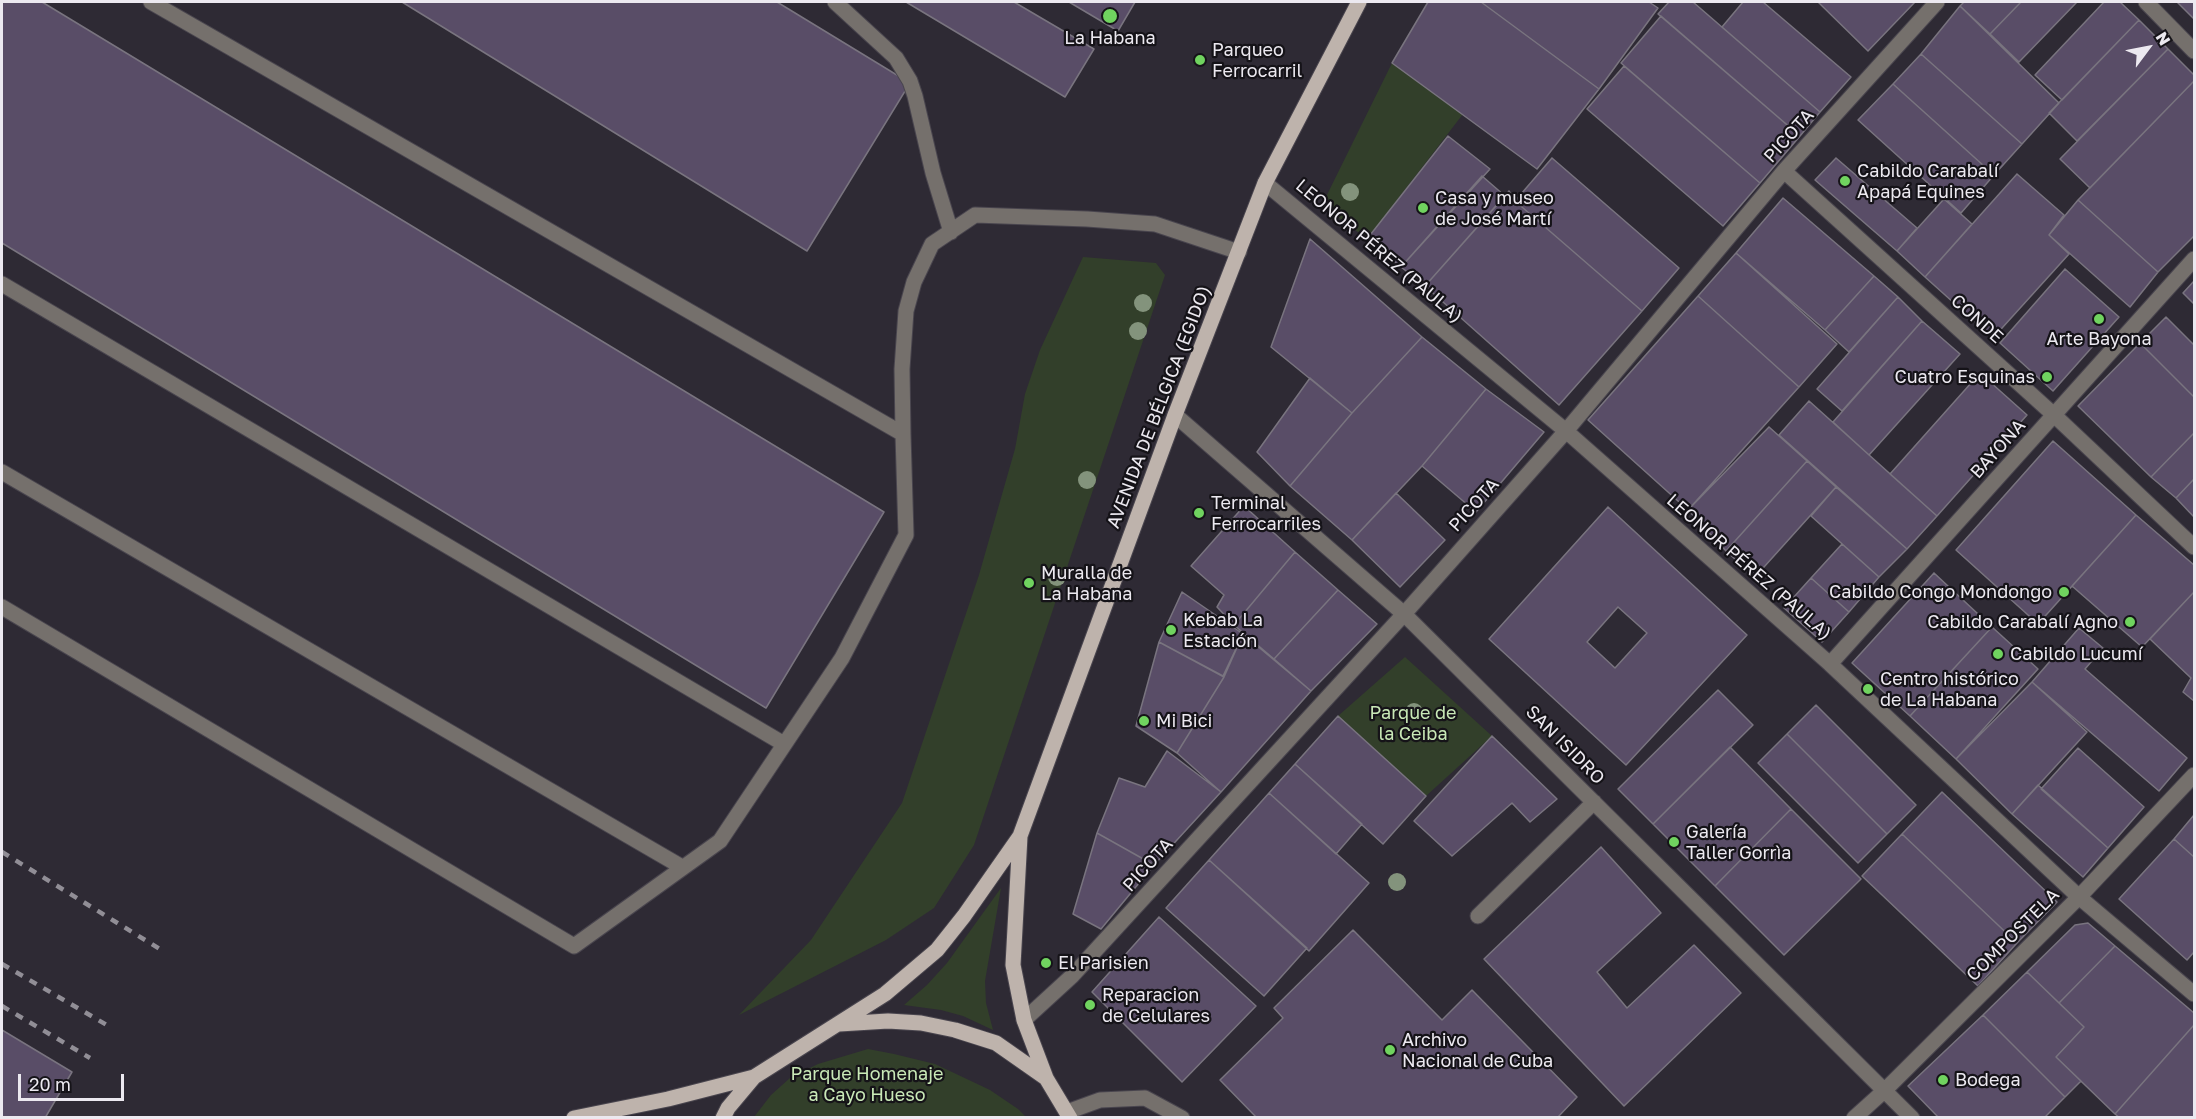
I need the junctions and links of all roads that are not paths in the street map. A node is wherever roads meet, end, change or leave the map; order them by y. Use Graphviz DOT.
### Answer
graph roads {
  1 [pos="151,2"];
  2 [pos="835,2"];
  3 [pos="1359,2"];
  4 [pos="1937,2"];
  5 [pos="2146,2"];
  6 [pos="2194,51"];
  7 [pos="1784,171"];
  8 [pos="1265,183"];
  9 [pos="951,232"];
  10 [pos="1239,252"];
  11 [pos="2194,259"];
  12 [pos="2,284"];
  13 [pos="1175,415"];
  14 [pos="2054,416"];
  15 [pos="1566,432"];
  16 [pos="903,434"];
  17 [pos="2,472"];
  18 [pos="2194,547"];
  19 [pos="2,607"];
  20 [pos="1404,614"];
  21 [pos="1830,664"];
  22 [pos="784,744"];
  23 [pos="2194,775"];
  24 [pos="1594,802"];
  25 [pos="1020,836"];
  26 [pos="682,867"];
  27 [pos="2079,897"];
  28 [pos="1478,916"];
  29 [pos="2194,994"];
  30 [pos="1024,1020"];
  31 [pos="836,1024"];
  32 [pos="754,1077"];
  33 [pos="1046,1078"];
  34 [pos="1884,1091"];
  35 [pos="1069,1115"];
  36 [pos="574,1118"];
  37 [pos="723,1118"];
  38 [pos="1182,1118"];
  39 [pos="1854,1118"];
  40 [pos="1912,1118"];
  1 -- 16 [label="street"];
  2 -- 9 [label="street"];
  3 -- 8 [label="main road, AVENIDA DE BÉLGICA (EGIDO)"];
  4 -- 7 [label="street, PICOTA"];
  5 -- 6 [label="street"];
  7 -- 14 [label="street, CONDE"];
  7 -- 15 [label="street, PICOTA"];
  8 -- 10 [label="main road, AVENIDA DE BÉLGICA (EGIDO)"];
  8 -- 15 [label="street, LEONOR PÉREZ (PAULA)"];
  9 -- 10 [label="street"];
  9 -- 16 [label="street"];
  10 -- 13 [label="main road, AVENIDA DE BÉLGICA (EGIDO)"];
  11 -- 14 [label="street, BAYONA"];
  12 -- 22 [label="street"];
  13 -- 20 [label="street, SAN ISIDRO"];
  13 -- 25 [label="main road, AVENIDA DE BÉLGICA (EGIDO)"];
  14 -- 18 [label="street, CONDE"];
  14 -- 21 [label="street, BAYONA"];
  15 -- 20 [label="street, PICOTA"];
  15 -- 21 [label="street, LEONOR PÉREZ (PAULA)"];
  16 -- 22 [label="street"];
  17 -- 26 [label="street"];
  19 -- 26 [label="street"];
  20 -- 24 [label="street, SAN ISIDRO"];
  20 -- 30 [label="street, PICOTA"];
  21 -- 27 [label="street, LEONOR PÉREZ (PAULA)"];
  22 -- 26 [label="street"];
  23 -- 27 [label="street, COMPOSTELA"];
  24 -- 28 [label="street"];
  24 -- 34 [label="street, SAN ISIDRO"];
  25 -- 30 [label="main road, AVENIDA DE BÉLGICA (EGIDO)"];
  25 -- 31 [label="main road, AVENIDA DE BÉLGICA (EGIDO)"];
  27 -- 29 [label="street, LEONOR PÉREZ (PAULA)"];
  27 -- 34 [label="street, COMPOSTELA"];
  30 -- 33 [label="main road, AVENIDA DE BÉLGICA (EGIDO)"];
  31 -- 32 [label="main road, AVENIDA DE BÉLGICA (EGIDO)"];
  31 -- 33 [label="main road"];
  32 -- 36 [label="main road"];
  32 -- 37 [label="main road"];
  33 -- 35 [label="main road"];
  34 -- 39 [label="street, COMPOSTELA"];
  34 -- 40 [label="street, SAN ISIDRO"];
  35 -- 38 [label="street"];
}
